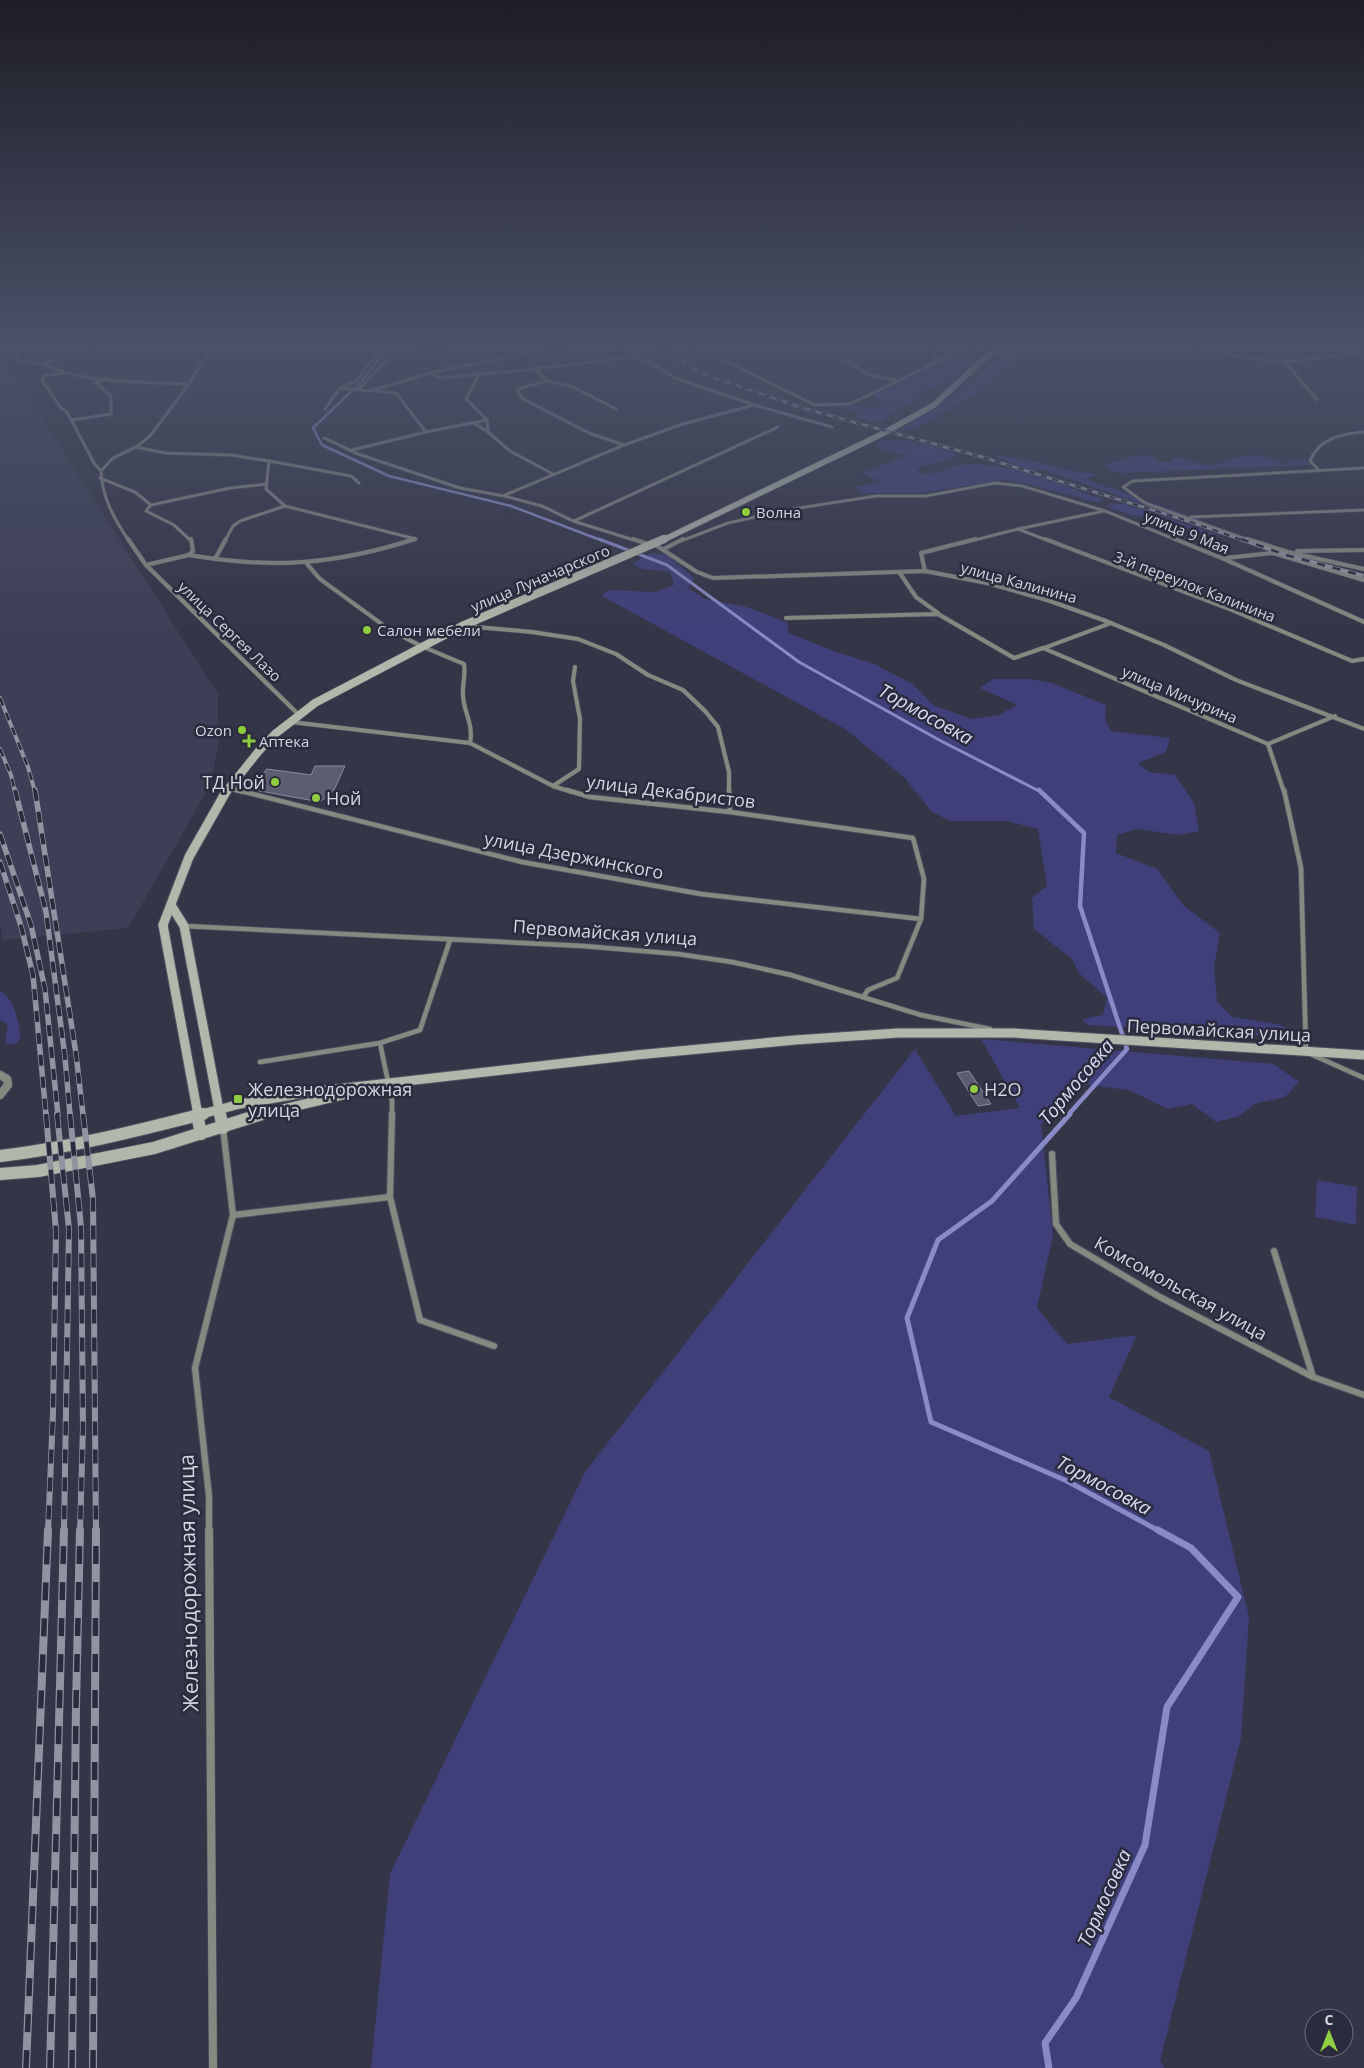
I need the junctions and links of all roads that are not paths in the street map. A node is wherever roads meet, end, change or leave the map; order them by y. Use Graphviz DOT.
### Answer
graph roads {
  1 [pos="83,442"];
  2 [pos="143,442"];
  3 [pos="332,442"];
  4 [pos="387,442"];
  5 [pos="499,442"];
  6 [pos="614,442"];
  7 [pos="634,442"];
  8 [pos="747,442"];
  9 [pos="866,442"];
  10 [pos="1324,442"];
  11 [pos="624,445"];
  12 [pos="136,447"];
  13 [pos="352,450"];
  14 [pos="269,461"];
  15 [pos="1364,468"];
  16 [pos="1319,470"];
  17 [pos="101,471"];
  18 [pos="553,474"];
  19 [pos="100,478"];
  20 [pos="359,482"];
  21 [pos="267,484"];
  22 [pos="504,496"];
  23 [pos="151,505"];
  24 [pos="284,506"];
  25 [pos="1364,510"];
  26 [pos="1105,511"];
  27 [pos="1188,517"];
  28 [pos="1221,517"];
  29 [pos="574,521"];
  30 [pos="1207,525"];
  31 [pos="1018,529"];
  32 [pos="653,544"];
  33 [pos="664,549"];
  34 [pos="1364,550"];
  35 [pos="1288,552"];
  36 [pos="189,555"];
  37 [pos="1224,558"];
  38 [pos="216,559"];
  39 [pos="307,564"];
  40 [pos="146,565"];
  41 [pos="1364,569"];
  42 [pos="925,571"];
  43 [pos="899,572"];
  44 [pos="1364,580"];
  45 [pos="938,614"];
  46 [pos="786,618"];
  47 [pos="1364,622"];
  48 [pos="1111,623"];
  49 [pos="462,626"];
  50 [pos="421,646"];
  51 [pos="1043,648"];
  52 [pos="1364,659"];
  53 [pos="575,667"];
  54 [pos="298,714"];
  55 [pos="1335,716"];
  56 [pos="288,722"];
  57 [pos="1364,729"];
  58 [pos="470,743"];
  59 [pos="1268,744"];
  60 [pos="552,786"];
  61 [pos="228,788"];
  62 [pos="730,812"];
  63 [pos="171,905"];
  64 [pos="921,919"];
  65 [pos="164,925"];
  66 [pos="184,926"];
  67 [pos="450,940"];
  68 [pos="863,997"];
  69 [pos="1013,1033"];
  70 [pos="380,1043"];
  71 [pos="1306,1052"];
  72 [pos="1364,1055"];
  73 [pos="260,1062"];
  74 [pos="1,1074"];
  75 [pos="1364,1078"];
  76 [pos="389,1084"];
  77 [pos="0,1094"];
  78 [pos="220,1110"];
  79 [pos="197,1116"];
  80 [pos="223,1128"];
  81 [pos="200,1134"];
  82 [pos="1052,1154"];
  83 [pos="0,1156"];
  84 [pos="0,1174"];
  85 [pos="390,1197"];
  86 [pos="233,1215"];
  87 [pos="1274,1251"];
  88 [pos="494,1346"];
  89 [pos="1313,1377"];
  90 [pos="1364,1395"];
  91 [pos="213,2068"];
  1 -- 17 [label="street"];
  2 -- 12 [label="street"];
  3 -- 13 [label="street, улица Калинина"];
  4 -- 13 [label="street"];
  5 -- 18 [label="street"];
  6 -- 11 [label="street"];
  7 -- 11 [label="street"];
  8 -- 29 [label="street"];
  9 -- 32 [label="main road, улица Луначарского"];
  10 -- 16 [label="street"];
  11 -- 18 [label="street"];
  12 -- 14 [label="street"];
  12 -- 17 [label="street"];
  13 -- 22 [label="street, улица Калинина"];
  14 -- 20 [label="street"];
  14 -- 21 [label="street"];
  15 -- 16 [label="street"];
  16 -- 27 [label="street"];
  17 -- 19 [label="street, улица Сергея Лазо"];
  18 -- 22 [label="street"];
  19 -- 23 [label="street, улица Сергея Лазо"];
  19 -- 40 [label="street, улица Сергея Лазо"];
  21 -- 23 [label="street"];
  21 -- 24 [label="street"];
  22 -- 29 [label="street, улица Калинина"];
  23 -- 36 [label="street, улица Сергея Лазо"];
  24 -- 38 [label="street"];
  24 -- 39 [label="street"];
  25 -- 28 [label="street"];
  26 -- 31 [label="street"];
  26 -- 33 [label="street, улица 9 Мая"];
  26 -- 37 [label="street, улица 9 Мая"];
  27 -- 28 [label="street"];
  27 -- 30 [label="street"];
  28 -- 30 [label="street"];
  29 -- 32 [label="street, улица Калинина"];
  30 -- 35 [label="street"];
  31 -- 42 [label="street"];
  31 -- 52 [label="street, 3-й переулок Калинина"];
  32 -- 33 [label="street, улица Калинина"];
  32 -- 49 [label="main road, улица Луначарского"];
  33 -- 43 [label="street, улица Калинина"];
  34 -- 35 [label="street"];
  35 -- 41 [label="street"];
  36 -- 38 [label="street"];
  36 -- 40 [label="street, улица Сергея Лазо"];
  37 -- 44 [label="street"];
  37 -- 47 [label="street, улица 9 Мая"];
  38 -- 39 [label="street"];
  39 -- 50 [label="street"];
  40 -- 54 [label="street, улица Сергея Лазо"];
  42 -- 43 [label="street, улица Калинина"];
  42 -- 48 [label="street, улица Калинина"];
  43 -- 45 [label="street"];
  45 -- 46 [label="street"];
  45 -- 51 [label="street"];
  48 -- 51 [label="street"];
  48 -- 55 [label="street, улица Калинина"];
  49 -- 50 [label="main road, улица Луначарского"];
  49 -- 62 [label="street"];
  50 -- 54 [label="main road, улица Луначарского"];
  50 -- 58 [label="street"];
  51 -- 59 [label="street, улица Мичурина"];
  53 -- 60 [label="street"];
  54 -- 56 [label="main road, улица Луначарского"];
  55 -- 57 [label="street, улица Калинина"];
  55 -- 59 [label="street"];
  56 -- 58 [label="street, улица Декабристов"];
  56 -- 61 [label="main road, улица Луначарского"];
  58 -- 60 [label="street, улица Декабристов"];
  59 -- 71 [label="street"];
  60 -- 62 [label="street, улица Декабристов"];
  61 -- 63 [label="main road, улица Луначарского"];
  61 -- 64 [label="street, улица Дзержинского"];
  62 -- 64 [label="street, улица Декабристов"];
  63 -- 65 [label="main road, улица Луначарского"];
  63 -- 66 [label="main road"];
  64 -- 68 [label="street"];
  65 -- 66 [label="main road"];
  65 -- 79 [label="main road"];
  66 -- 67 [label="street, Первомайская улица"];
  66 -- 78 [label="main road, Железнодорожная улица"];
  67 -- 68 [label="street, Первомайская улица"];
  67 -- 70 [label="street"];
  68 -- 69 [label="street, Первомайская улица"];
  69 -- 71 [label="main road, Первомайская улица"];
  69 -- 76 [label="main road, Первомайская улица"];
  70 -- 73 [label="street"];
  70 -- 76 [label="street"];
  71 -- 72 [label="main road, Первомайская улица"];
  71 -- 75 [label="street"];
  74 -- 77 [label="street"];
  76 -- 78 [label="main road, Первомайская улица"];
  76 -- 80 [label="main road, Первомайская улица"];
  76 -- 85 [label="street"];
  78 -- 79 [label="main road, Первомайская улица"];
  78 -- 80 [label="main road, Железнодорожная улица"];
  79 -- 81 [label="main road"];
  79 -- 83 [label="main road, Первомайская улица"];
  80 -- 81 [label="main road, Первомайская улица"];
  80 -- 86 [label="street, Железнодорожная улица"];
  81 -- 84 [label="main road, Первомайская улица"];
  82 -- 89 [label="street, Комсомольская улица"];
  85 -- 86 [label="street"];
  85 -- 88 [label="street"];
  86 -- 91 [label="street, Железнодорожная улица"];
  87 -- 89 [label="street"];
  89 -- 90 [label="street, Комсомольская улица"];
}
